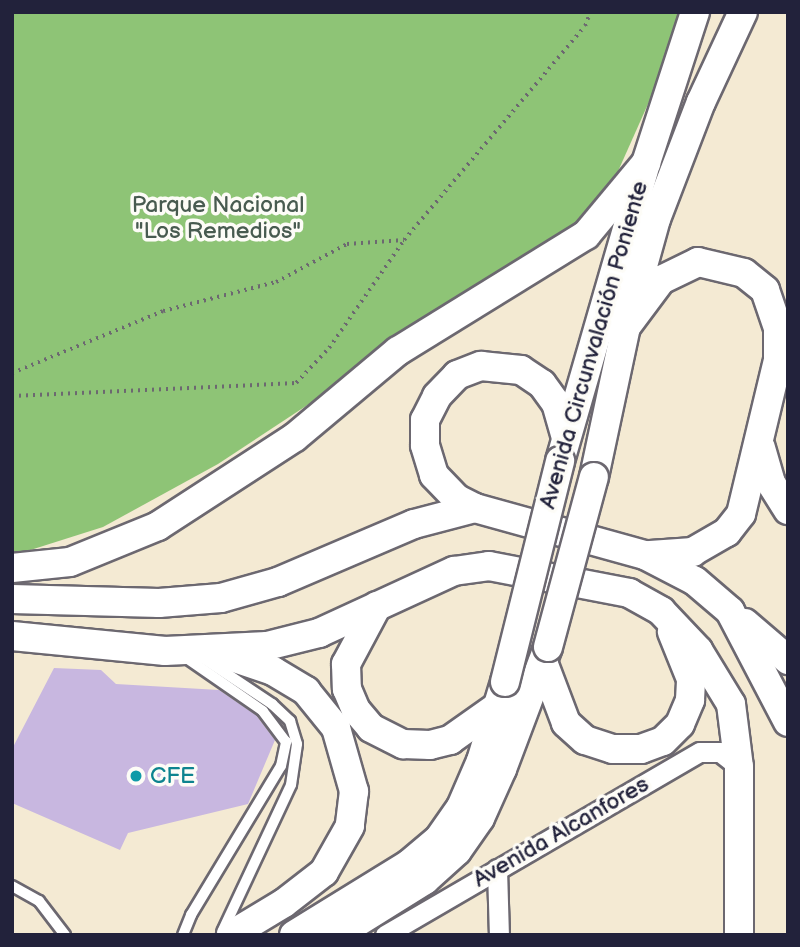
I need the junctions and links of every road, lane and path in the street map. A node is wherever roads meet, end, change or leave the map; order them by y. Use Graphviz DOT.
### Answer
graph roads {
  1 [pos="590,12"];
  2 [pos="695,12"];
  3 [pos="743,12"];
  4 [pos="646,163"];
  5 [pos="404,240"];
  6 [pos="626,327"];
  7 [pos="12,372"];
  8 [pos="12,396"];
  9 [pos="760,445"];
  10 [pos="563,449"];
  11 [pos="475,508"];
  12 [pos="788,510"];
  13 [pos="645,555"];
  14 [pos="12,568"];
  15 [pos="12,598"];
  16 [pos="377,606"];
  17 [pos="661,611"];
  18 [pos="730,611"];
  19 [pos="12,636"];
  20 [pos="192,650"];
  21 [pos="545,655"];
  22 [pos="788,660"];
  23 [pos="501,694"];
  24 [pos="788,722"];
  25 [pos="739,767"];
  26 [pos="497,869"];
  27 [pos="12,886"];
  28 [pos="65,935"];
  29 [pos="183,935"];
  30 [pos="221,935"];
  31 [pos="231,935"];
  32 [pos="294,935"];
  33 [pos="337,935"];
  34 [pos="385,935"];
  35 [pos="499,935"];
  36 [pos="739,935"];
  1 -- 5 [label="path"];
  2 -- 4 [label="main road, Avenida Circunvalación Poniente"];
  3 -- 6 [label="main road, Avenida Circunvalación Poniente"];
  4 -- 10 [label="main road, Avenida Circunvalación Poniente"];
  4 -- 14 [label="main road"];
  5 -- 7 [label="path"];
  5 -- 8 [label="path"];
  6 -- 9 [label="main road"];
  6 -- 21 [label="main road, Avenida Circunvalación Poniente, bridge"];
  9 -- 12 [label="main road"];
  9 -- 13 [label="main road"];
  10 -- 11 [label="main road"];
  10 -- 23 [label="main road, Avenida Circunvalación Poniente, bridge"];
  11 -- 13 [label="main road"];
  11 -- 15 [label="main road"];
  13 -- 18 [label="main road"];
  16 -- 17 [label="main road"];
  16 -- 20 [label="main road"];
  16 -- 23 [label="main road"];
  17 -- 21 [label="main road"];
  17 -- 25 [label="main road"];
  18 -- 22 [label="main road"];
  18 -- 24 [label="main road"];
  19 -- 20 [label="main road"];
  20 -- 29 [label="lane"];
  20 -- 30 [label="lane"];
  20 -- 31 [label="main road"];
  21 -- 33 [label="main road, Avenida Alcanfores"];
  23 -- 32 [label="main road"];
  25 -- 26 [label="street, Avenida Alcanfores"];
  25 -- 36 [label="main road"];
  26 -- 34 [label="street, Avenida Alcanfores"];
  26 -- 35 [label="street"];
  27 -- 28 [label="lane"];
}
